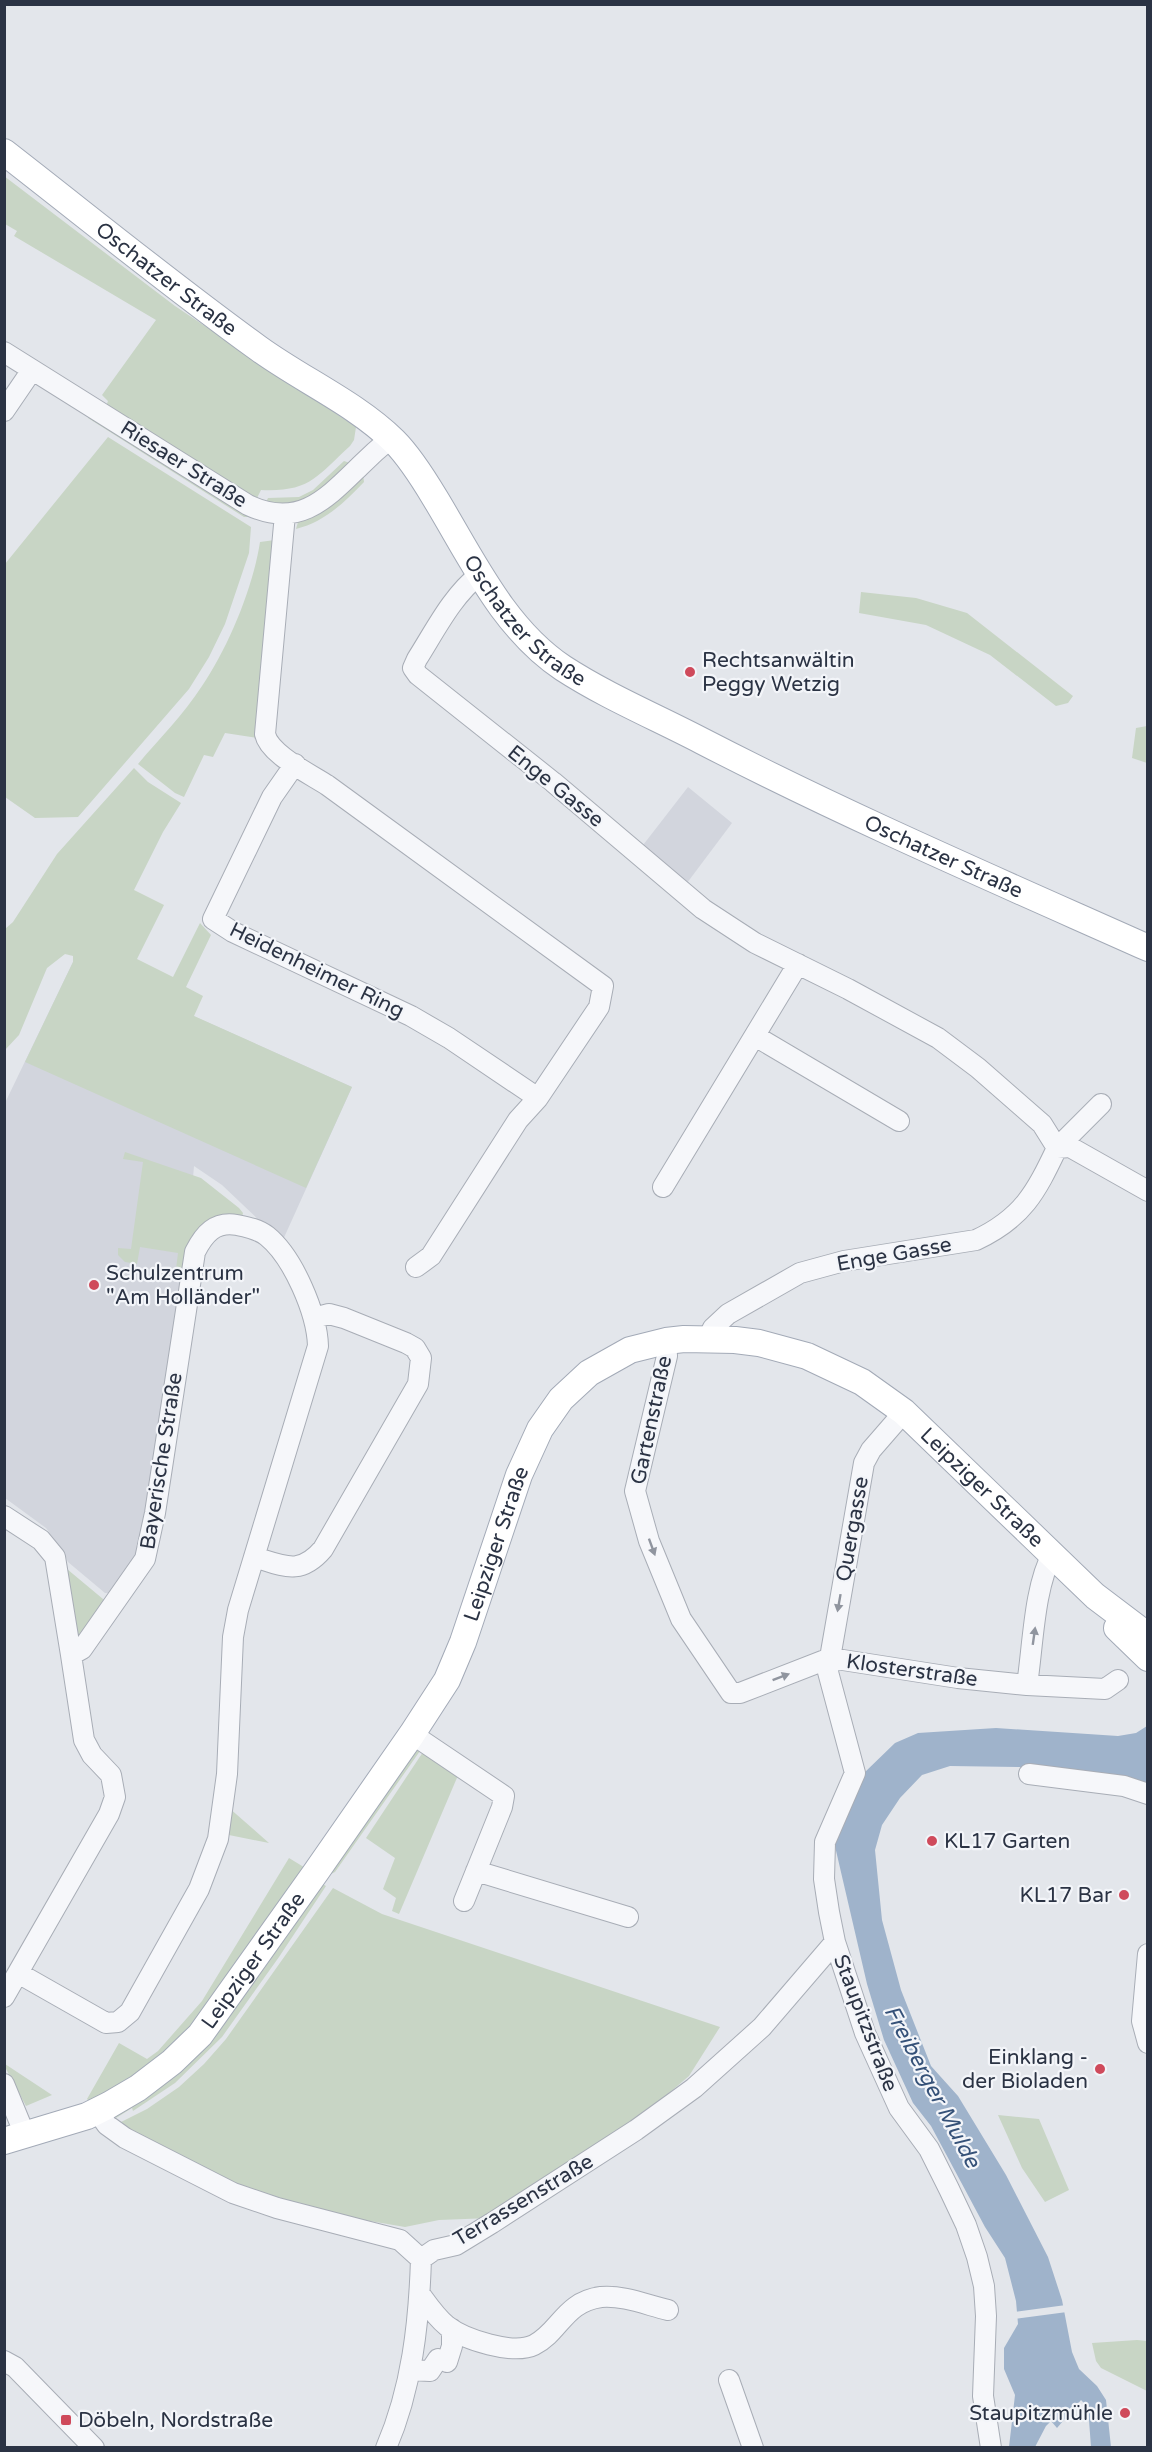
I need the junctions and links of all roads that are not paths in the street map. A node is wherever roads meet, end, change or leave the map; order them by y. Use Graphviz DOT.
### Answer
graph roads {
  1 [pos="4,152"];
  2 [pos="4,352"];
  3 [pos="32,370"];
  4 [pos="4,411"];
  5 [pos="391,438"];
  6 [pos="285,514"];
  7 [pos="480,574"];
  8 [pos="295,764"];
  9 [pos="1148,948"];
  10 [pos="798,964"];
  11 [pos="755,1036"];
  12 [pos="538,1098"];
  13 [pos="1101,1104"];
  14 [pos="899,1121"];
  15 [pos="1057,1148"];
  16 [pos="663,1187"];
  17 [pos="1148,1191"];
  18 [pos="416,1267"];
  19 [pos="314,1318"];
  20 [pos="708,1338"];
  21 [pos="666,1341"];
  22 [pos="904,1412"];
  23 [pos="4,1516"];
  24 [pos="1053,1553"];
  25 [pos="254,1557"];
  26 [pos="1095,1596"];
  27 [pos="1148,1636"];
  28 [pos="71,1656"];
  29 [pos="830,1658"];
  30 [pos="1148,1658"];
  31 [pos="1118,1680"];
  32 [pos="1027,1685"];
  33 [pos="731,1693"];
  34 [pos="412,1734"];
  35 [pos="1029,1774"];
  36 [pos="1148,1794"];
  37 [pos="476,1871"];
  38 [pos="464,1901"];
  39 [pos="628,1917"];
  40 [pos="835,1942"];
  41 [pos="1147,1956"];
  42 [pos="18,1973"];
  43 [pos="4,1997"];
  44 [pos="1148,2043"];
  45 [pos="4,2084"];
  46 [pos="97,2111"];
  47 [pos="15,2138"];
  48 [pos="422,2259"];
  49 [pos="420,2294"];
  50 [pos="668,2310"];
  51 [pos="452,2329"];
  52 [pos="4,2361"];
  53 [pos="411,2370"];
  54 [pos="729,2380"];
  55 [pos="94,2448"];
  56 [pos="386,2448"];
  57 [pos="753,2448"];
  58 [pos="991,2448"];
  1 -- 5 [label="main road, Oschatzer Straße"];
  2 -- 3 [label="street, Riesaer Straße"];
  3 -- 4 [label="street"];
  3 -- 6 [label="street, Riesaer Straße"];
  5 -- 6 [label="street, Riesaer Straße"];
  5 -- 7 [label="main road, Oschatzer Straße"];
  6 -- 8 [label="street"];
  7 -- 9 [label="main road, Oschatzer Straße"];
  7 -- 10 [label="street, Enge Gasse"];
  8 -- 12 [label="street"];
  8 -- 12 [label="street, Heidenheimer Ring"];
  10 -- 11 [label="street"];
  10 -- 15 [label="street, Enge Gasse"];
  11 -- 14 [label="street"];
  11 -- 16 [label="street"];
  12 -- 18 [label="street"];
  13 -- 15 [label="street, Enge Gasse"];
  15 -- 17 [label="street"];
  15 -- 20 [label="street, Enge Gasse"];
  19 -- 25 [label="street"];
  19 -- 25 [label="street"];
  19 -- 28 [label="street, Bayerische Straße"];
  20 -- 21 [label="main road, Leipziger Straße"];
  20 -- 22 [label="main road, Leipziger Straße"];
  21 -- 33 [label="street, Gartenstraße, one-way"];
  21 -- 34 [label="main road, Leipziger Straße"];
  22 -- 24 [label="main road, Leipziger Straße"];
  22 -- 29 [label="street, Quergasse, one-way"];
  23 -- 28 [label="street"];
  24 -- 26 [label="main road, Leipziger Straße"];
  32 -- 24 [label="street, one-way"];
  25 -- 42 [label="street"];
  26 -- 27 [label="main road, Leipziger Straße"];
  26 -- 30 [label="main road, Leipziger Straße"];
  28 -- 42 [label="street"];
  29 -- 32 [label="street, Klosterstraße"];
  33 -- 29 [label="street, Klosterstraße, one-way"];
  29 -- 40 [label="street, Staupitzstraße"];
  31 -- 32 [label="street, Klosterstraße"];
  34 -- 37 [label="street"];
  34 -- 46 [label="main road, Leipziger Straße"];
  35 -- 36 [label="street"];
  37 -- 38 [label="street"];
  37 -- 39 [label="street"];
  40 -- 48 [label="street, Terrassenstraße"];
  40 -- 58 [label="street, Staupitzstraße"];
  41 -- 44 [label="street"];
  42 -- 43 [label="street"];
  45 -- 47 [label="street"];
  46 -- 47 [label="main road, Leipziger Straße"];
  46 -- 48 [label="street"];
  48 -- 49 [label="street"];
  49 -- 51 [label="street"];
  49 -- 53 [label="street"];
  50 -- 51 [label="street"];
  51 -- 53 [label="street"];
  52 -- 55 [label="street"];
  53 -- 56 [label="street"];
  54 -- 57 [label="street"];
}
